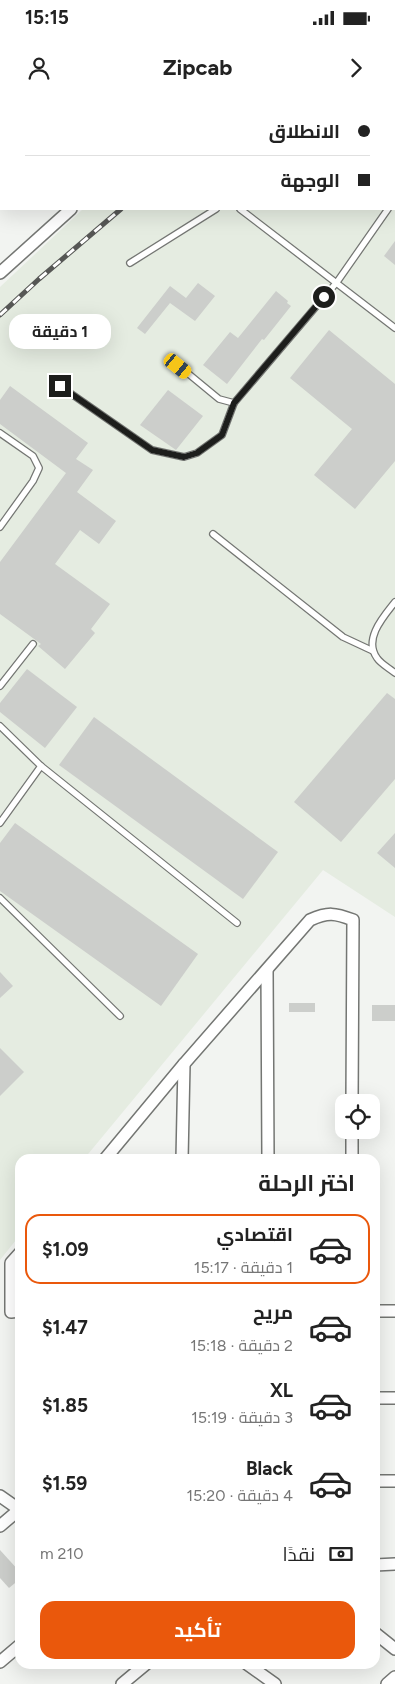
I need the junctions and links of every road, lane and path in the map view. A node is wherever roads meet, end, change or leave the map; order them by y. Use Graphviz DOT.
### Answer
graph roads {
  1 [pos="71,210"];
  2 [pos="214,210"];
  3 [pos="241,210"];
  4 [pos="387,210"];
  5 [pos="130,263"];
  6 [pos="0,273"];
  7 [pos="337,282"];
  8 [pos="395,328"];
  9 [pos="178,366"];
  10 [pos="60,386"];
  11 [pos="234,403"];
  12 [pos="0,433"];
  13 [pos="0,528"];
  14 [pos="213,534"];
  15 [pos="395,602"];
  16 [pos="33,644"];
  17 [pos="373,651"];
  18 [pos="395,673"];
  19 [pos="0,686"];
  20 [pos="0,726"];
  21 [pos="41,766"];
  22 [pos="0,822"];
  23 [pos="0,898"];
  24 [pos="237,923"];
  25 [pos="267,970"];
  26 [pos="120,1016"];
  27 [pos="184,1064"];
  28 [pos="352,1094"];
  29 [pos="352,1139"];
  30 [pos="109,1154"];
  31 [pos="182,1154"];
  32 [pos="268,1154"];
  33 [pos="352,1154"];
  34 [pos="15,1259"];
  35 [pos="380,1310"];
  36 [pos="395,1310"];
  37 [pos="15,1312"];
  38 [pos="380,1398"];
  39 [pos="395,1398"];
  40 [pos="380,1481"];
  41 [pos="395,1481"];
  42 [pos="0,1496"];
  43 [pos="15,1506"];
  44 [pos="15,1514"];
  45 [pos="0,1526"];
  46 [pos="395,1564"];
  47 [pos="380,1565"];
  48 [pos="380,1637"];
  49 [pos="15,1649"];
  50 [pos="395,1650"];
  51 [pos="0,1662"];
  52 [pos="140,1669"];
  53 [pos="254,1669"];
  54 [pos="395,1677"];
  55 [pos="122,1684"];
  56 [pos="275,1684"];
  57 [pos="388,1684"];
  1 -- 6 [label="street"];
  2 -- 5 [label="lane"];
  3 -- 7 [label="lane"];
  4 -- 7 [label="lane"];
  7 -- 8 [label="lane"];
  7 -- 11 [label="lane"];
  9 -- 11 [label="lane"];
  10 -- 11 [label="lane"];
  12 -- 13 [label="lane"];
  14 -- 17 [label="lane"];
  15 -- 17 [label="lane"];
  16 -- 19 [label="lane"];
  17 -- 18 [label="lane"];
  20 -- 21 [label="lane"];
  21 -- 22 [label="lane"];
  21 -- 24 [label="lane"];
  23 -- 26 [label="lane"];
  25 -- 27 [label="street"];
  25 -- 28 [label="street"];
  25 -- 32 [label="street"];
  27 -- 30 [label="street"];
  27 -- 31 [label="street"];
  29 -- 33 [label="street"];
  34 -- 37 [label="street"];
  35 -- 36 [label="street"];
  38 -- 39 [label="street"];
  40 -- 41 [label="street"];
  42 -- 43 [label="street"];
  44 -- 45 [label="street"];
  46 -- 47 [label="street"];
  48 -- 50 [label="street"];
  49 -- 51 [label="street"];
  52 -- 55 [label="street"];
  53 -- 56 [label="street"];
  54 -- 57 [label="street"];
}
